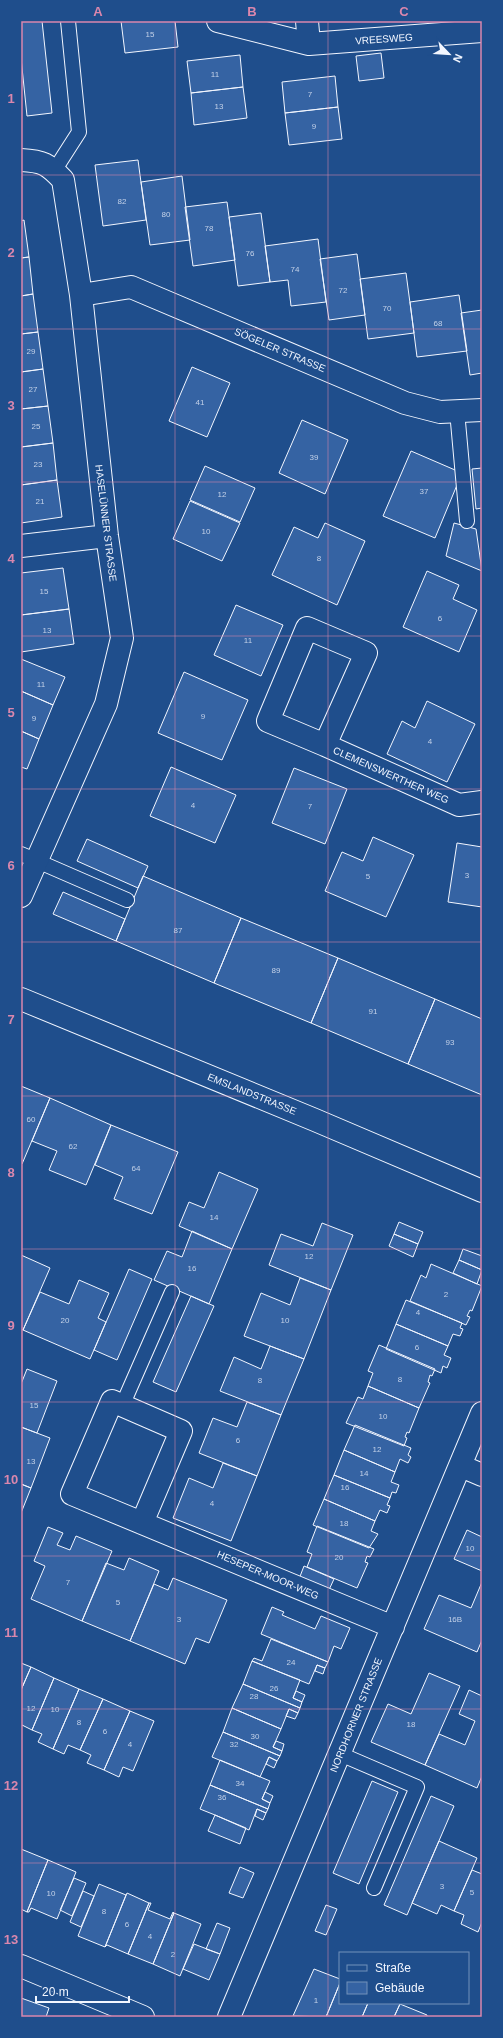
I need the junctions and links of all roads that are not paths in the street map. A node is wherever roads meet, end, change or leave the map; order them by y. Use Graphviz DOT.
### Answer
graph roads {
  1 [pos="68,21"];
  2 [pos="218,21"];
  3 [pos="307,21"];
  4 [pos="482,31"];
  5 [pos="309,44"];
  6 [pos="21,160"];
  7 [pos="54,171"];
  8 [pos="81,295"];
  9 [pos="482,410"];
  10 [pos="457,411"];
  11 [pos="467,521"];
  12 [pos="107,536"];
  13 [pos="21,546"];
  14 [pos="324,746"];
  15 [pos="482,802"];
  16 [pos="29,857"];
  17 [pos="21,896"];
  18 [pos="127,900"];
  19 [pos="21,999"];
  20 [pos="482,1191"];
  21 [pos="172,1292"];
  22 [pos="122,1406"];
  23 [pos="482,1412"];
  24 [pos="460,1466"];
  25 [pos="482,1475"];
  26 [pos="142,1523"];
  27 [pos="393,1627"];
  28 [pos="340,1754"];
  29 [pos="374,1888"];
  30 [pos="21,1966"];
  31 [pos="143,2017"];
  32 [pos="229,2017"];
  1 -- 7 [label="lane"];
  2 -- 5 [label="street, VREESWEG"];
  3 -- 5 [label="street"];
  4 -- 5 [label="street, VREESWEG"];
  6 -- 7 [label="street, HASELÜNNER STRASSE"];
  7 -- 8 [label="street, HASELÜNNER STRASSE"];
  8 -- 10 [label="street, SÖGELER STRASSE"];
  8 -- 12 [label="street, HASELÜNNER STRASSE"];
  9 -- 10 [label="street, SÖGELER STRASSE"];
  10 -- 11 [label="lane"];
  12 -- 13 [label="street"];
  12 -- 16 [label="street, HASELÜNNER STRASSE"];
  14 -- 14 [label="street, CLEMENSWERTHER WEG"];
  14 -- 15 [label="street, CLEMENSWERTHER WEG"];
  16 -- 17 [label="street, HASELÜNNER STRASSE"];
  16 -- 18 [label="lane"];
  19 -- 20 [label="street, EMSLANDSTRASSE"];
  21 -- 22 [label="lane"];
  22 -- 26 [label="street"];
  22 -- 26 [label="street, HESEPER-MOOR-WEG"];
  23 -- 24 [label="street, NORDHORNER STRASSE"];
  24 -- 25 [label="street"];
  24 -- 27 [label="street, NORDHORNER STRASSE"];
  26 -- 27 [label="street, HESEPER-MOOR-WEG"];
  27 -- 28 [label="street, NORDHORNER STRASSE"];
  28 -- 29 [label="lane"];
  28 -- 32 [label="street, NORDHORNER STRASSE"];
  30 -- 31 [label="street"];
}
